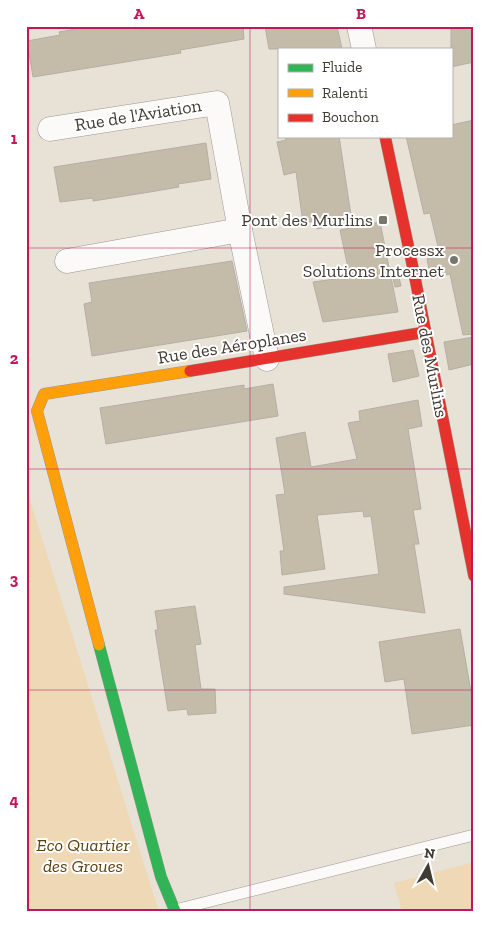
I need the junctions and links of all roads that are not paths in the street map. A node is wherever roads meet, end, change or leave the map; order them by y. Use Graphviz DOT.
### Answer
graph roads {
  1 [pos="359,26"];
  2 [pos="364,48"];
  3 [pos="50,129"];
  4 [pos="385,138"];
  5 [pos="240,230"];
  6 [pos="67,261"];
  7 [pos="426,332"];
  8 [pos="267,359"];
  9 [pos="470,543"];
  10 [pos="474,576"];
  11 [pos="474,834"];
  12 [pos="169,911"];
  1 -- 2 [label="street"];
  3 -- 5 [label="street, Rue de l'Aviation"];
  4 -- 7 [label="street, Rue des Murlins"];
  5 -- 6 [label="street"];
  5 -- 8 [label="street, Rue de l'Aviation"];
  7 -- 8 [label="street, Rue des Aéroplanes"];
  7 -- 9 [label="street, Rue des Murlins"];
  8 -- 12 [label="street, Rue des Aéroplanes"];
  9 -- 10 [label="street, Rue des Murlins"];
  11 -- 12 [label="lane"];
}
